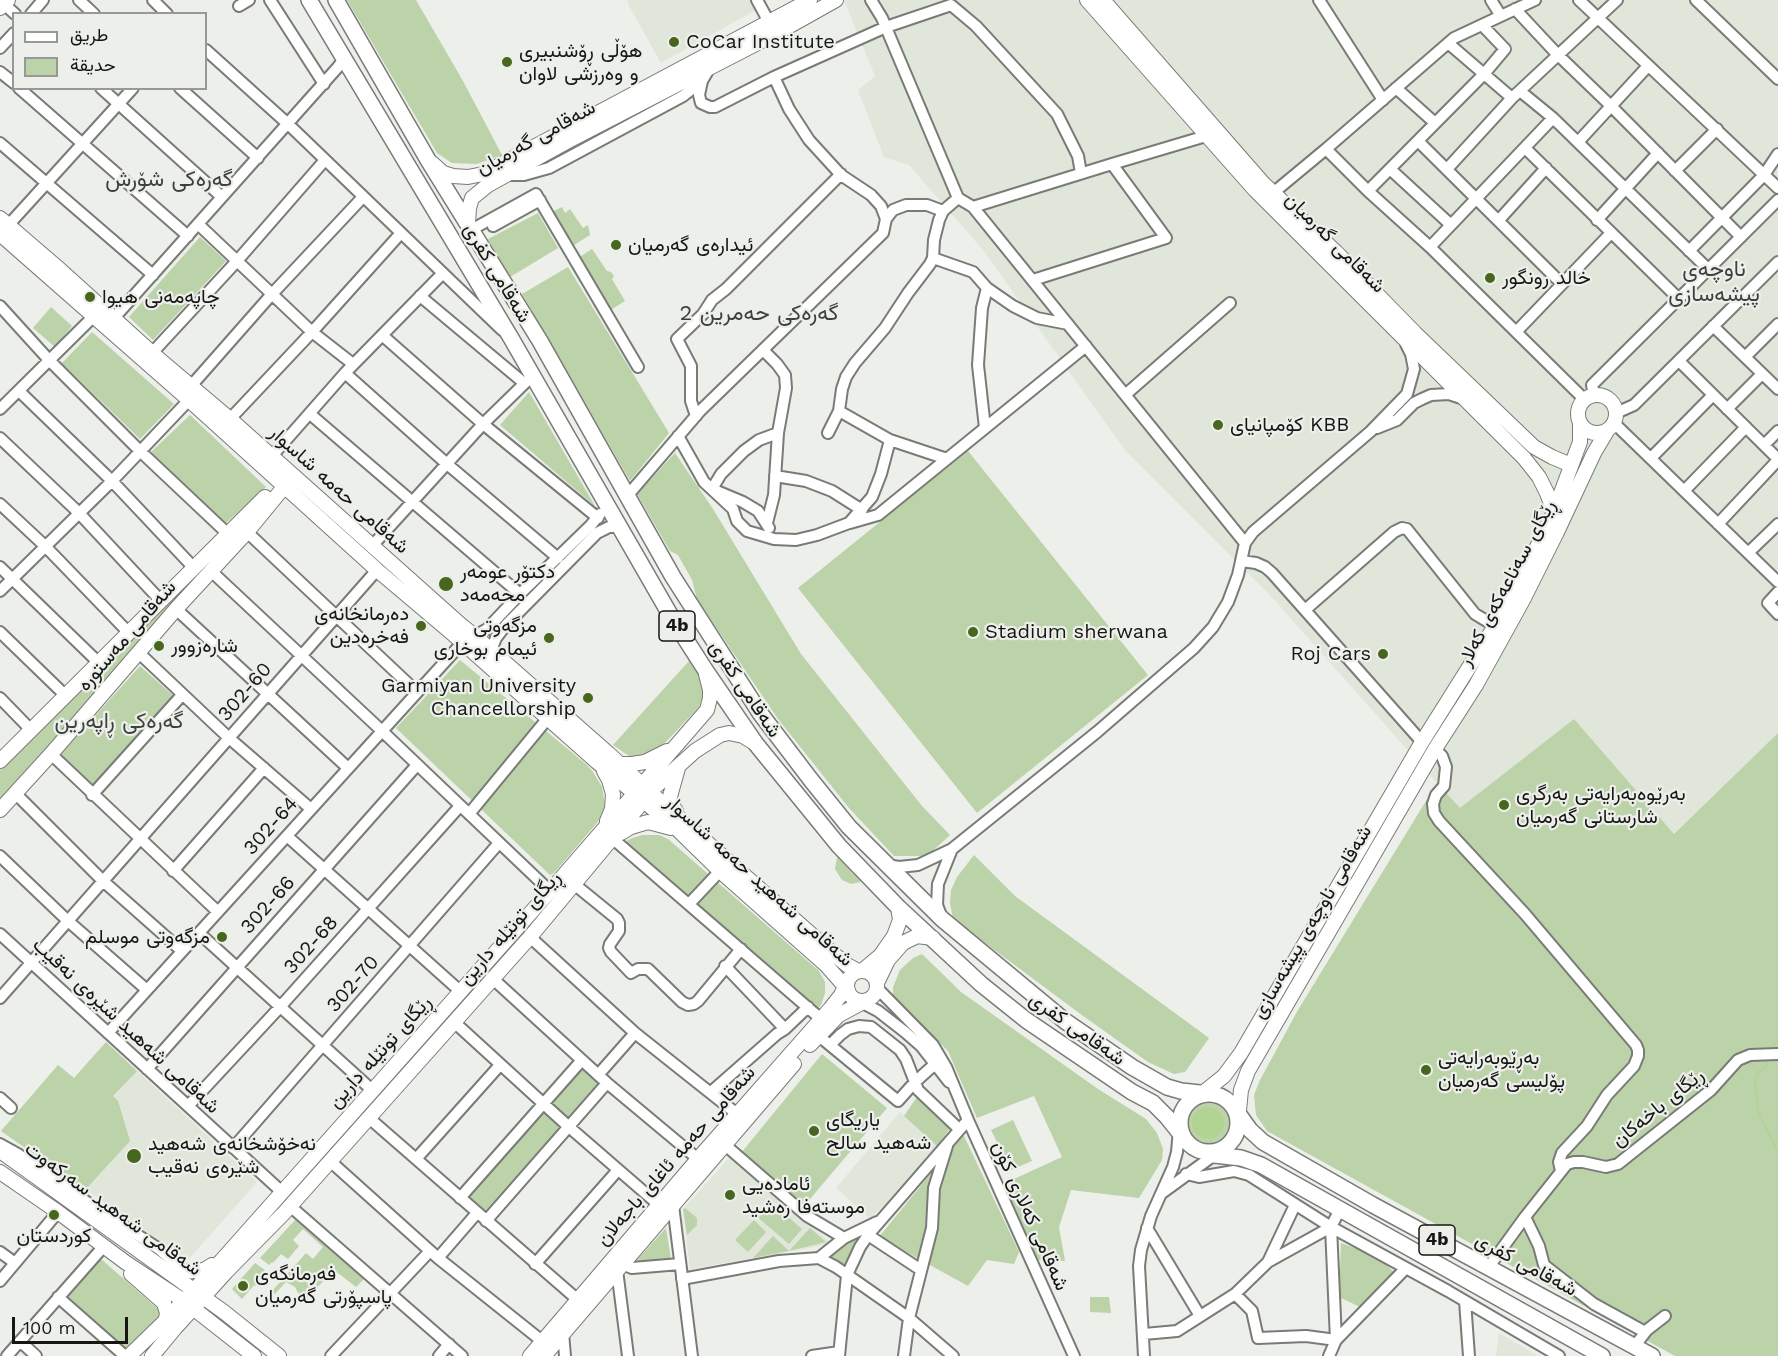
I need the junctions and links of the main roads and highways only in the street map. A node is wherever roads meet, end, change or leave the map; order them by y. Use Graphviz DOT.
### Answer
graph roads {
  1 [pos="309,0"];
  2 [pos="336,0"];
  3 [pos="810,0"];
  4 [pos="836,0"];
  5 [pos="1087,0"];
  6 [pos="1103,0"];
  7 [pos="749,40"];
  8 [pos="428,160"];
  9 [pos="3,226"];
  10 [pos="471,230"];
  11 [pos="1339,265"];
  12 [pos="190,393"];
  13 [pos="1612,422"];
  14 [pos="1580,423"];
  15 [pos="1518,431"];
  16 [pos="1507,442"];
  17 [pos="1571,465"];
  18 [pos="282,485"];
  19 [pos="261,508"];
  20 [pos="1554,512"];
  21 [pos="675,580"];
  22 [pos="657,591"];
  23 [pos="459,634"];
  24 [pos="706,671"];
  25 [pos="756,744"];
  26 [pos="1428,745"];
  27 [pos="674,748"];
  28 [pos="0,760"];
  29 [pos="597,762"];
  30 [pos="620,764"];
  31 [pos="679,764"];
  32 [pos="643,793"];
  33 [pos="0,810"];
  34 [pos="679,824"];
  35 [pos="608,833"];
  36 [pos="898,907"];
  37 [pos="933,938"];
  38 [pos="826,965"];
  39 [pos="852,980"];
  40 [pos="877,985"];
  41 [pos="863,1001"];
  42 [pos="834,1005"];
  43 [pos="765,1090"];
  44 [pos="1203,1095"];
  45 [pos="1237,1114"];
  46 [pos="1181,1131"];
  47 [pos="0,1151"];
  48 [pos="1214,1152"];
  49 [pos="0,1172"];
  50 [pos="666,1205"];
  51 [pos="228,1253"];
  52 [pos="125,1262"];
  53 [pos="174,1276"];
  54 [pos="222,1276"];
  55 [pos="194,1299"];
  56 [pos="166,1320"];
  57 [pos="213,1324"];
  58 [pos="246,1329"];
  59 [pos="1579,1350"];
  60 [pos="153,1355"];
  61 [pos="127,1356"];
  62 [pos="254,1356"];
  63 [pos="279,1356"];
  64 [pos="530,1356"];
  65 [pos="543,1356"];
  66 [pos="1602,1356"];
  67 [pos="1652,1356"];
  1 -- 22 [label="highway, شەقامی کفری / 4b"];
  2 -- 8 [label="highway, شەقامی کفری / 4b"];
  3 -- 7 [label="main road, شەقامی گەرمیان"];
  4 -- 7 [label="main road, شەقامی گەرمیان"];
  5 -- 11 [label="main road, شەقامی گەرمیان"];
  6 -- 11 [label="main road, شەقامی گەرمیان"];
  7 -- 8 [label="main road, شەقامی گەرمیان"];
  7 -- 10 [label="main road, شەقامی گەرمیان"];
  8 -- 10 [label="highway, شەقامی کفری / 4b"];
  9 -- 12 [label="main road, شەقامی حەمە شاسوار"];
  9 -- 12 [label="main road, شەقامی حەمە شاسوار"];
  10 -- 21 [label="highway, شەقامی کفری / 4b"];
  11 -- 15 [label="main road, شەقامی گەرمیان"];
  11 -- 16 [label="main road, شەقامی گەرمیان"];
  12 -- 18 [label="main road, شەقامی حەمە شاسوار"];
  12 -- 23 [label="main road, شەقامی حەمە شاسوار"];
  13 -- 14 [label="main road"];
  13 -- 14 [label="main road"];
  13 -- 26 [label="main road, ڕێگای سەناعەکەی کەلار"];
  14 -- 17 [label="main road, ڕێگای سەناعەکەی کەلار"];
  15 -- 16 [label="main road"];
  15 -- 17 [label="main road, شەقامی گەرمیان"];
  16 -- 20 [label="main road, شەقامی گەرمیان"];
  17 -- 20 [label="main road, ڕێگای سەناعەکەی کەلار"];
  18 -- 19 [label="main road, شەقامی مەستورە"];
  18 -- 23 [label="main road, شەقامی حەمە شاسوار"];
  19 -- 28 [label="main road, شەقامی مەستورە"];
  19 -- 33 [label="main road, شەقامی مەستورە"];
  20 -- 26 [label="main road, ڕێگای سەناعەکەی کەلار"];
  21 -- 22 [label="highway"];
  21 -- 44 [label="highway, شەقامی کفری / 4b"];
  22 -- 24 [label="highway, شەقامی کفری / 4b"];
  23 -- 29 [label="main road, شەقامی حەمە شاسوار"];
  23 -- 30 [label="main road, شەقامی حەمە شاسوار"];
  24 -- 25 [label="highway, شەقامی کفری / 4b"];
  24 -- 27 [label="main road"];
  25 -- 31 [label="main road"];
  25 -- 36 [label="highway, شەقامی کفری / 4b"];
  26 -- 44 [label="main road, شەقامی ناوچەی پیشەسازی"];
  26 -- 45 [label="main road, شەقامی ناوچەی پیشەسازی"];
  27 -- 30 [label="main road"];
  27 -- 32 [label="main road"];
  29 -- 32 [label="main road, شەقامی حەمە شاسوار"];
  29 -- 35 [label="main road"];
  30 -- 32 [label="main road, شەقامی حەمە شاسوار"];
  31 -- 32 [label="main road"];
  31 -- 34 [label="main road"];
  32 -- 34 [label="main road, شەقامی شەهید حەمە شاسوار"];
  32 -- 35 [label="main road"];
  34 -- 35 [label="main road"];
  34 -- 38 [label="main road, شەقامی شەهید حەمە شاسوار"];
  34 -- 39 [label="main road, شەقامی شەهید حەمە شاسوار"];
  35 -- 51 [label="main road, ڕێگای تونێلە دارین"];
  35 -- 54 [label="main road, ڕیگای تونێلە دارین"];
  36 -- 37 [label="highway, شەقامی کفری / 4b"];
  36 -- 39 [label="main road, شەقامی حەمە ئاغای باجەلان"];
  37 -- 40 [label="main road"];
  37 -- 46 [label="highway, شەقامی کفری / 4b"];
  38 -- 39 [label="main road, شەقامی شەهید حەمە شاسوار"];
  38 -- 42 [label="main road"];
  39 -- 40 [label="main road"];
  39 -- 41 [label="main road"];
  39 -- 42 [label="main road, شەقامی حەمە ئاغای باجەلان"];
  40 -- 41 [label="main road"];
  41 -- 43 [label="main road, شەقامی حەمە ئاغای باجەلان"];
  42 -- 43 [label="main road, شەقامی حەمە ئاغای باجەلان"];
  43 -- 50 [label="main road, شەقامی حەمە ئاغای باجەلان"];
  43 -- 50 [label="main road, شەقامی حەمە ئاغای باجەلان"];
  44 -- 45 [label="highway"];
  44 -- 46 [label="highway"];
  45 -- 48 [label="highway"];
  45 -- 67 [label="highway, شەقامی کفری / 4b"];
  46 -- 48 [label="highway"];
  47 -- 53 [label="main road, شەقامی شەهید سەرکەوت"];
  48 -- 59 [label="highway, 4b"];
  49 -- 52 [label="main road, شەقامی شەهید سەرکەوت"];
  50 -- 64 [label="main road, شەقامی حەمە ئاغای باجەلان"];
  50 -- 65 [label="main road, شەقامی حەمە ئاغای باجەلان"];
  51 -- 53 [label="main road"];
  51 -- 55 [label="main road, ڕێگای تونێلە دارین"];
  52 -- 55 [label="main road, شەقامی شەهید سەرکەوت"];
  52 -- 56 [label="main road"];
  53 -- 55 [label="main road, شەقامی شەهید سەرکەوت"];
  54 -- 55 [label="main road, ڕیگای تونێلە دارین"];
  54 -- 58 [label="main road"];
  55 -- 56 [label="main road"];
  55 -- 57 [label="main road"];
  55 -- 58 [label="main road"];
  55 -- 60 [label="main road"];
  56 -- 61 [label="main road"];
  57 -- 60 [label="main road"];
  57 -- 62 [label="main road"];
  58 -- 63 [label="main road"];
  59 -- 66 [label="highway, 4b"];
}
